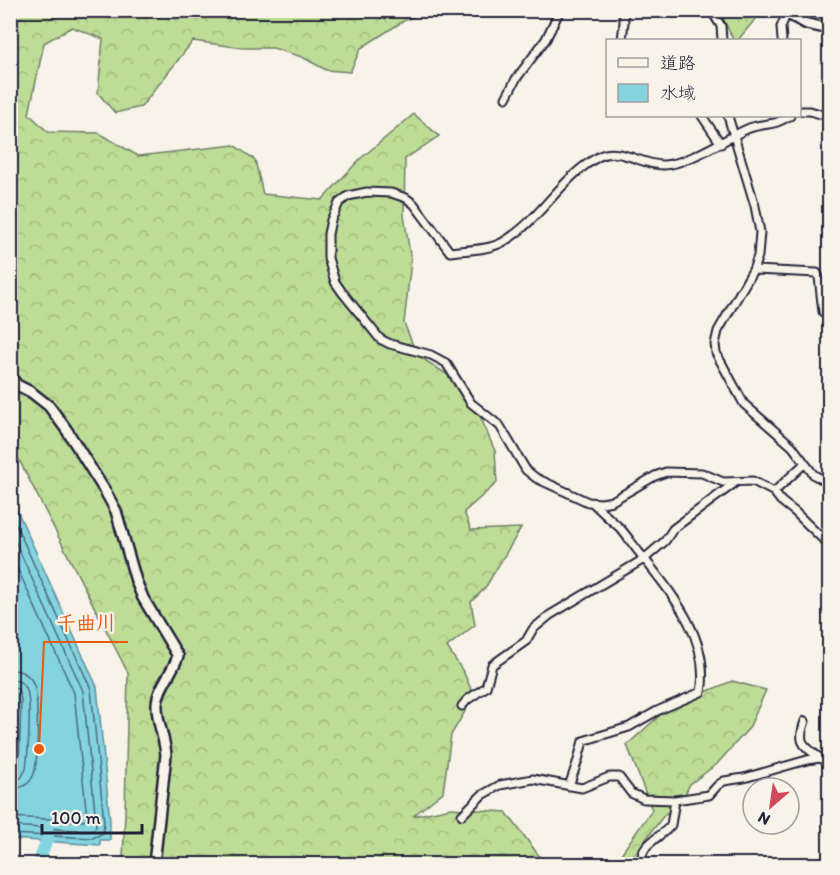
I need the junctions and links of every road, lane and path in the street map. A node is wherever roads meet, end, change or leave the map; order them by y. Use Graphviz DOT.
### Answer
graph roads {
  1 [pos="560,10"];
  2 [pos="623,10"];
  3 [pos="711,10"];
  4 [pos="821,10"];
  5 [pos="783,13"];
  6 [pos="830,20"];
  7 [pos="830,29"];
  8 [pos="622,39"];
  9 [pos="722,39"];
  10 [pos="782,39"];
  11 [pos="506,98"];
  12 [pos="801,111"];
  13 [pos="703,117"];
  14 [pos="728,117"];
  15 [pos="788,117"];
  16 [pos="830,117"];
  17 [pos="735,136"];
  18 [pos="721,144"];
  19 [pos="753,270"];
  20 [pos="830,318"];
  21 [pos="10,376"];
  22 [pos="804,464"];
  23 [pos="736,482"];
  24 [pos="830,483"];
  25 [pos="774,492"];
  26 [pos="594,503"];
  27 [pos="830,546"];
  28 [pos="644,559"];
  29 [pos="462,706"];
  30 [pos="805,721"];
  31 [pos="820,758"];
  32 [pos="830,763"];
  33 [pos="568,786"];
  34 [pos="675,800"];
  35 [pos="462,815"];
  36 [pos="154,864"];
  37 [pos="642,864"];
  1 -- 11 [label="street"];
  2 -- 8 [label="street"];
  3 -- 9 [label="street"];
  4 -- 6 [label="street"];
  5 -- 7 [label="main road"];
  5 -- 10 [label="street"];
  12 -- 16 [label="street"];
  13 -- 18 [label="street"];
  14 -- 17 [label="street"];
  15 -- 17 [label="street"];
  17 -- 18 [label="street"];
  17 -- 19 [label="street"];
  18 -- 26 [label="street"];
  19 -- 20 [label="street"];
  19 -- 22 [label="street"];
  21 -- 36 [label="main road"];
  22 -- 24 [label="street"];
  22 -- 25 [label="street"];
  23 -- 25 [label="street"];
  23 -- 26 [label="street"];
  23 -- 28 [label="street"];
  25 -- 27 [label="street"];
  26 -- 28 [label="street"];
  28 -- 29 [label="street"];
  28 -- 33 [label="street"];
  30 -- 31 [label="street"];
  31 -- 32 [label="street"];
  31 -- 34 [label="street"];
  33 -- 34 [label="street"];
  33 -- 35 [label="street"];
  34 -- 37 [label="street"];
}
